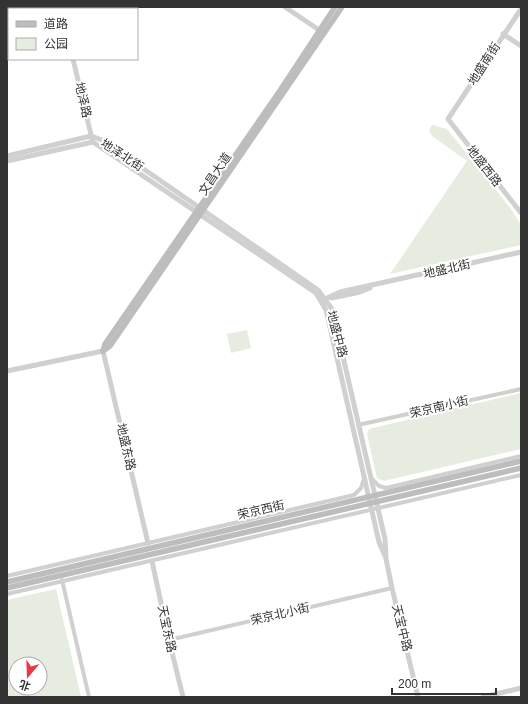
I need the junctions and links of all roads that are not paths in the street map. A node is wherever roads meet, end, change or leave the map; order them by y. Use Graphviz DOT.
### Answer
graph roads {
  1 [pos="285,7"];
  2 [pos="335,7"];
  3 [pos="342,7"];
  4 [pos="521,9"];
  5 [pos="321,31"];
  6 [pos="503,34"];
  7 [pos="521,46"];
  8 [pos="73,60"];
  9 [pos="448,119"];
  10 [pos="92,139"];
  11 [pos="7,156"];
  12 [pos="7,161"];
  13 [pos="199,211"];
  14 [pos="521,213"];
  15 [pos="521,252"];
  16 [pos="323,300"];
  17 [pos="103,351"];
  18 [pos="7,371"];
  19 [pos="521,389"];
  20 [pos="358,426"];
  21 [pos="521,456"];
  22 [pos="521,460"];
  23 [pos="521,468"];
  24 [pos="521,475"];
  25 [pos="371,477"];
  26 [pos="364,478"];
  27 [pos="371,495"];
  28 [pos="374,505"];
  29 [pos="148,543"];
  30 [pos="152,561"];
  31 [pos="61,575"];
  32 [pos="7,576"];
  33 [pos="7,582"];
  34 [pos="62,582"];
  35 [pos="7,588"];
  36 [pos="392,588"];
  37 [pos="7,594"];
  38 [pos="169,640"];
  39 [pos="521,688"];
  40 [pos="88,697"];
  41 [pos="183,697"];
  42 [pos="418,697"];
  43 [pos="483,697"];
  1 -- 5 [label="street"];
  2 -- 5 [label="main road, 文昌大道"];
  3 -- 5 [label="main road, 文昌大道"];
  4 -- 6 [label="street, 地盛南街"];
  5 -- 13 [label="main road, 文昌大道"];
  6 -- 7 [label="street"];
  6 -- 9 [label="street, 地盛南街"];
  8 -- 10 [label="street, 地泽路"];
  9 -- 14 [label="street, 地盛西路"];
  10 -- 11 [label="street, 地泽北街"];
  10 -- 12 [label="street, 地泽北街"];
  10 -- 13 [label="street, 地泽北街"];
  13 -- 16 [label="street, 地盛中路"];
  13 -- 17 [label="main road, 文昌大道"];
  15 -- 16 [label="street, 地盛北街"];
  16 -- 20 [label="street, 地盛中路"];
  16 -- 26 [label="street, 地盛中路"];
  17 -- 18 [label="street"];
  17 -- 29 [label="street, 地盛东路"];
  19 -- 20 [label="street, 荣京南小街"];
  20 -- 25 [label="street, 地盛中路"];
  21 -- 25 [label="street"];
  22 -- 27 [label="main road, 荣京西街"];
  23 -- 28 [label="main road, 荣京西街"];
  24 -- 28 [label="street"];
  25 -- 27 [label="street, 地盛中路"];
  26 -- 27 [label="street, 地盛中路"];
  26 -- 29 [label="street"];
  27 -- 28 [label="street, 天宝中路"];
  27 -- 33 [label="main road, 荣京西街"];
  28 -- 30 [label="street"];
  28 -- 31 [label="main road, 荣京西街"];
  28 -- 36 [label="street, 天宝中路"];
  29 -- 32 [label="street"];
  30 -- 34 [label="street"];
  30 -- 38 [label="street, 天宝东路"];
  31 -- 34 [label="street"];
  31 -- 35 [label="main road, 荣京西街"];
  34 -- 37 [label="street"];
  34 -- 40 [label="street"];
  36 -- 38 [label="street, 荣京北小街"];
  36 -- 42 [label="street, 天宝中路"];
  38 -- 41 [label="street, 天宝东路"];
  39 -- 43 [label="street"];
}
